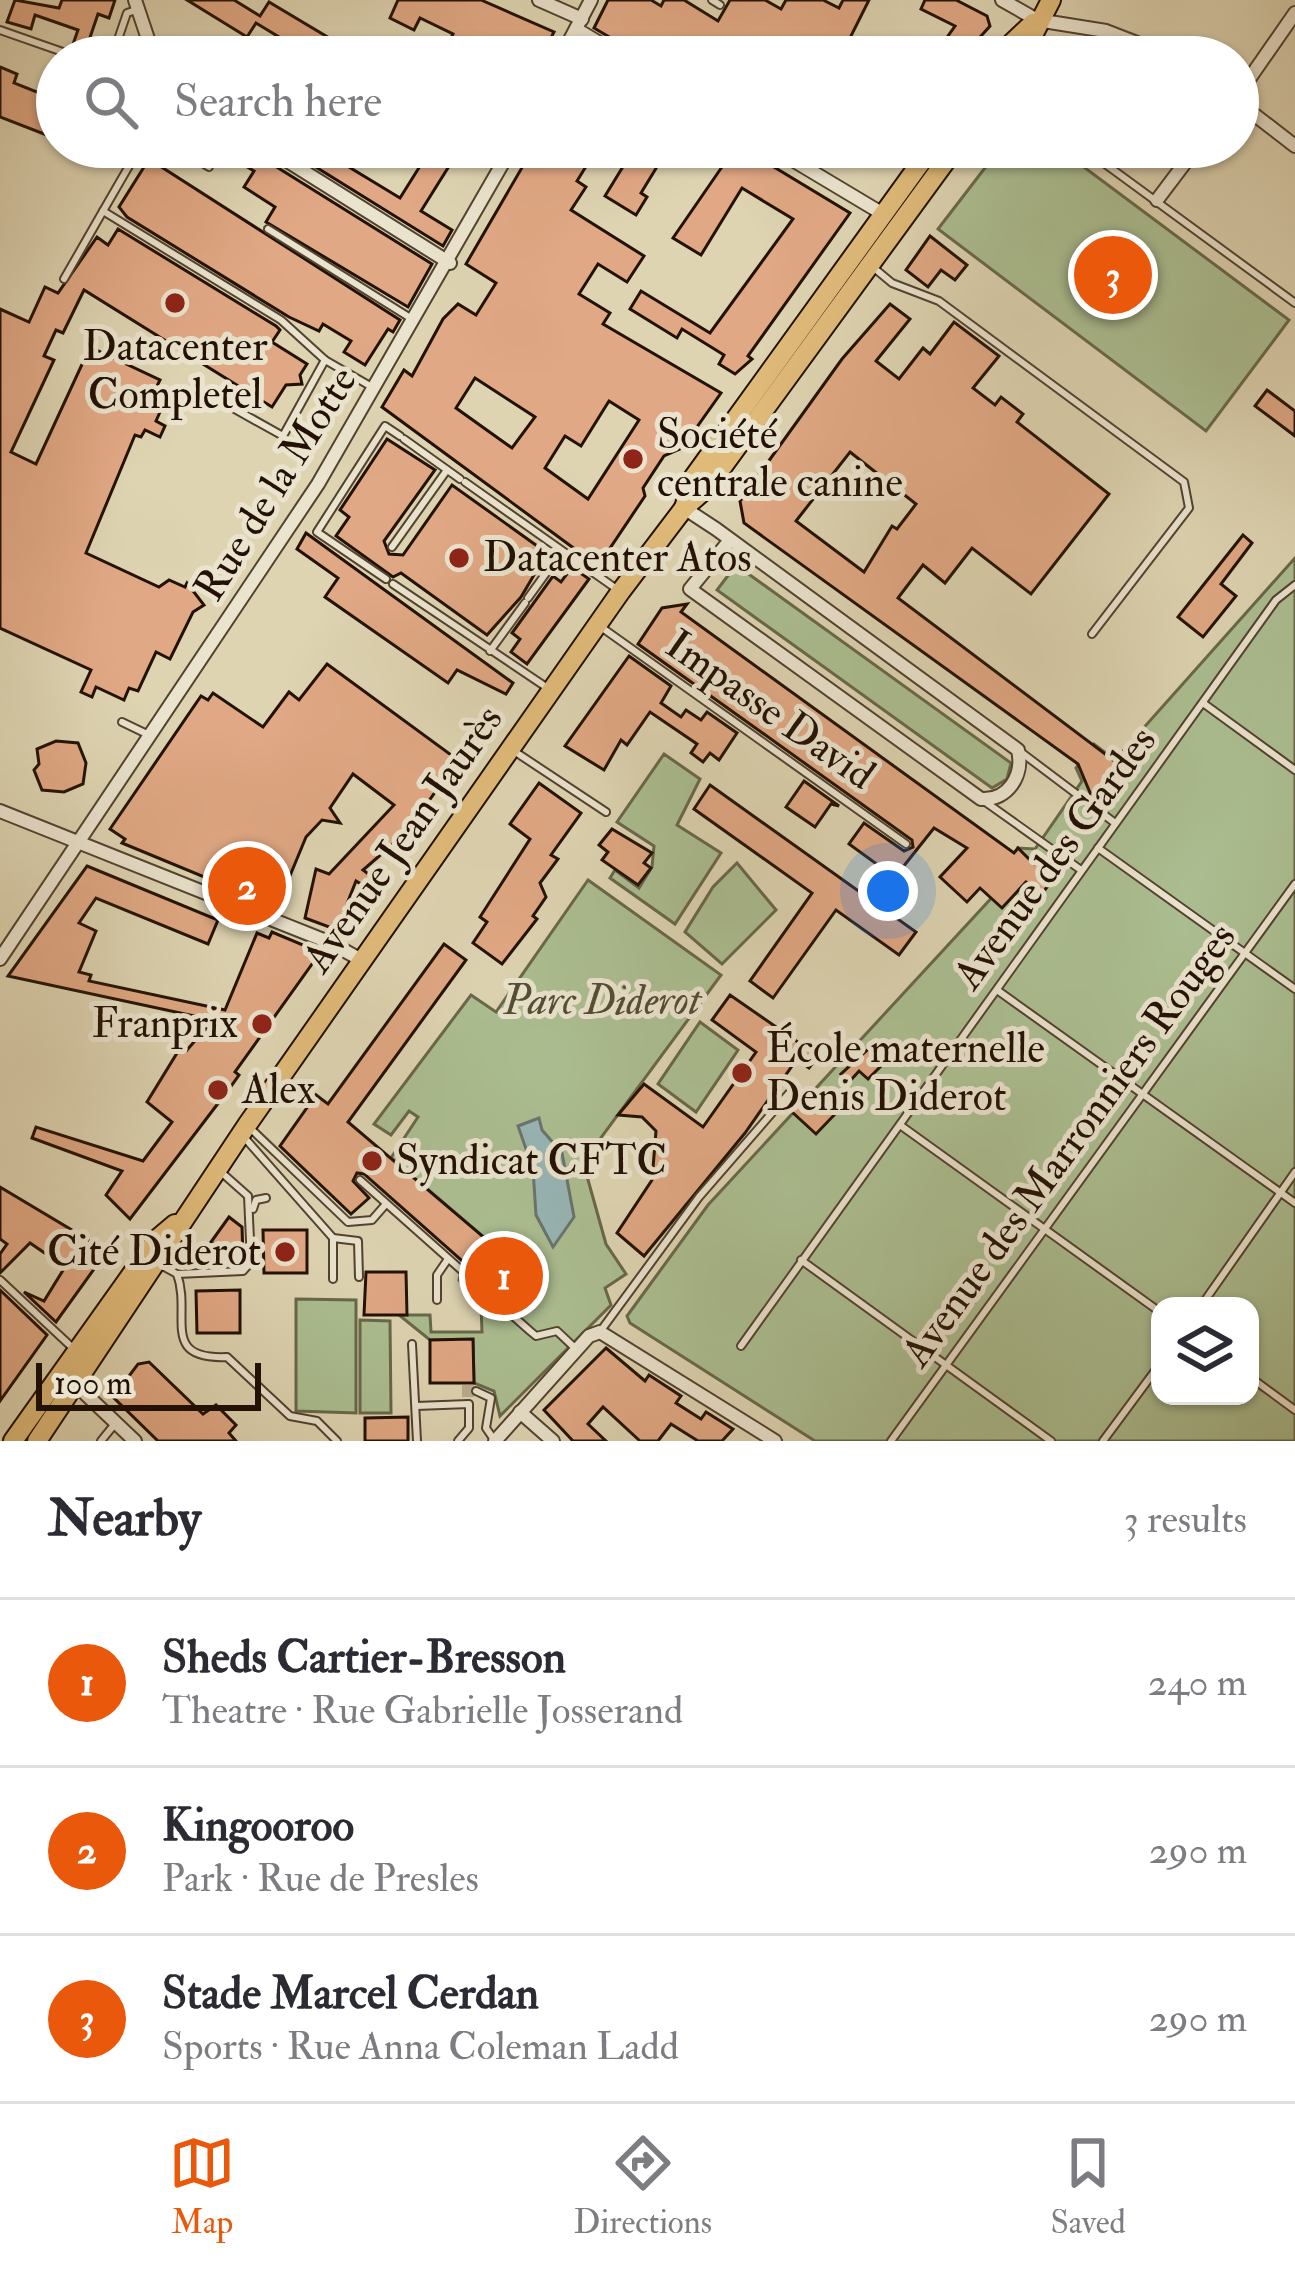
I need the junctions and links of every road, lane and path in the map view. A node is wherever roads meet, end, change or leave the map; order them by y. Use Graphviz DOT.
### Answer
graph roads {
  1 [pos="539,0"];
  2 [pos="591,0"];
  3 [pos="1002,0"];
  4 [pos="1051,0"];
  5 [pos="136,4"];
  6 [pos="1295,13"];
  7 [pos="1037,20"];
  8 [pos="579,24"];
  9 [pos="0,30"];
  10 [pos="119,36"];
  11 [pos="147,36"];
  12 [pos="572,36"];
  13 [pos="595,36"];
  14 [pos="1020,36"];
  15 [pos="1031,36"];
  16 [pos="1119,36"];
  17 [pos="36,43"];
  18 [pos="1259,67"];
  19 [pos="1259,116"];
  20 [pos="1295,146"];
  21 [pos="128,168"];
  22 [pos="298,168"];
  23 [pos="501,168"];
  24 [pos="806,168"];
  25 [pos="917,168"];
  26 [pos="939,168"];
  27 [pos="1111,168"];
  28 [pos="1181,168"];
  29 [pos="1156,200"];
  30 [pos="103,211"];
  31 [pos="883,214"];
  32 [pos="268,229"];
  33 [pos="863,259"];
  34 [pos="450,263"];
  35 [pos="64,279"];
  36 [pos="1295,304"];
  37 [pos="415,321"];
  38 [pos="326,360"];
  39 [pos="375,389"];
  40 [pos="230,407"];
  41 [pos="447,470"];
  42 [pos="684,508"];
  43 [pos="730,540"];
  44 [pos="392,547"];
  45 [pos="562,551"];
  46 [pos="381,562"];
  47 [pos="375,571"];
  48 [pos="1295,585"];
  49 [pos="621,592"];
  50 [pos="598,625"];
  51 [pos="1092,634"];
  52 [pos="490,650"];
  53 [pos="551,691"];
  54 [pos="1203,703"];
  55 [pos="122,722"];
  56 [pos="152,737"];
  57 [pos="509,748"];
  58 [pos="1018,750"];
  59 [pos="1295,770"];
  60 [pos="981,799"];
  61 [pos="0,812"];
  62 [pos="606,812"];
  63 [pos="1115,823"];
  64 [pos="78,844"];
  65 [pos="906,844"];
  66 [pos="1097,848"];
  67 [pos="1081,870"];
  68 [pos="1295,884"];
  69 [pos="1245,954"];
  70 [pos="0,958"];
  71 [pos="363,961"];
  72 [pos="1295,989"];
  73 [pos="997,990"];
  74 [pos="791,1091"];
  75 [pos="1142,1096"];
  76 [pos="899,1124"];
  77 [pos="244,1129"];
  78 [pos="218,1169"];
  79 [pos="1295,1172"];
  80 [pos="359,1180"];
  81 [pos="1280,1193"];
  82 [pos="266,1198"];
  83 [pos="1295,1203"];
  84 [pos="386,1204"];
  85 [pos="252,1212"];
  86 [pos="185,1215"];
  87 [pos="1045,1230"];
  88 [pos="333,1238"];
  89 [pos="448,1259"];
  90 [pos="801,1260"];
  91 [pos="168,1269"];
  92 [pos="132,1274"];
  93 [pos="359,1277"];
  94 [pos="333,1279"];
  95 [pos="0,1280"];
  96 [pos="1207,1297"];
  97 [pos="437,1300"];
  98 [pos="1151,1306"];
  99 [pos="600,1332"];
  100 [pos="412,1344"];
  101 [pos="741,1346"];
  102 [pos="577,1349"];
  103 [pos="76,1352"];
  104 [pos="947,1366"];
  105 [pos="1151,1376"];
  106 [pos="1259,1384"];
  107 [pos="76,1385"];
  108 [pos="476,1391"];
  109 [pos="416,1406"];
  110 [pos="1295,1410"];
  111 [pos="520,1412"];
  112 [pos="117,1423"];
  113 [pos="14,1441"];
  114 [pos="37,1441"];
  115 [pos="101,1441"];
  116 [pos="135,1441"];
  117 [pos="337,1441"];
  118 [pos="417,1441"];
  119 [pos="458,1441"];
  120 [pos="495,1441"];
  121 [pos="553,1441"];
  122 [pos="775,1441"];
  123 [pos="891,1441"];
  124 [pos="1052,1441"];
  125 [pos="1103,1441"];
  1 -- 8 [label="street"];
  2 -- 8 [label="street"];
  3 -- 7 [label="street"];
  4 -- 7 [label="main road"];
  5 -- 10 [label="lane"];
  5 -- 11 [label="street"];
  6 -- 18 [label="street"];
  7 -- 14 [label="main road"];
  7 -- 15 [label="main road"];
  7 -- 16 [label="street"];
  8 -- 12 [label="street"];
  8 -- 13 [label="street"];
  9 -- 17 [label="lane"];
  19 -- 20 [label="street"];
  21 -- 30 [label="lane"];
  22 -- 34 [label="street"];
  23 -- 34 [label="street, Rue de la Motte"];
  24 -- 31 [label="street"];
  25 -- 31 [label="main road, Avenue Jean Jaurès"];
  26 -- 33 [label="main road, Avenue Jean Jaurès"];
  27 -- 29 [label="lane"];
  28 -- 29 [label="street"];
  29 -- 36 [label="lane"];
  30 -- 35 [label="lane"];
  30 -- 38 [label="lane"];
  31 -- 33 [label="main road, Avenue Jean Jaurès"];
  32 -- 37 [label="lane"];
  33 -- 42 [label="main road, Avenue Jean Jaurès"];
  33 -- 51 [label="lane"];
  34 -- 37 [label="street, Rue de la Motte"];
  37 -- 39 [label="street, Rue de la Motte"];
  38 -- 39 [label="lane"];
  38 -- 40 [label="lane"];
  39 -- 56 [label="street, Rue de la Motte"];
  41 -- 44 [label="lane"];
  41 -- 45 [label="lane"];
  41 -- 47 [label="lane"];
  42 -- 43 [label="street"];
  42 -- 49 [label="main road, Avenue Jean Jaurès"];
  43 -- 58 [label="street"];
  43 -- 60 [label="street"];
  45 -- 49 [label="lane"];
  45 -- 52 [label="lane"];
  46 -- 47 [label="lane"];
  47 -- 52 [label="lane"];
  48 -- 54 [label="lane, Avenue des Gardes"];
  49 -- 50 [label="main road, Avenue Jean Jaurès"];
  50 -- 53 [label="main road, Avenue Jean Jaurès"];
  50 -- 65 [label="lane, Impasse David"];
  52 -- 53 [label="lane"];
  53 -- 57 [label="main road, Avenue Jean Jaurès"];
  54 -- 59 [label="lane"];
  54 -- 63 [label="lane, Avenue des Gardes"];
  55 -- 56 [label="lane"];
  56 -- 64 [label="street, Rue de la Motte"];
  57 -- 62 [label="lane"];
  57 -- 71 [label="main road, Avenue Jean Jaurès"];
  58 -- 60 [label="street"];
  58 -- 63 [label="lane"];
  60 -- 67 [label="lane"];
  61 -- 64 [label="street"];
  63 -- 66 [label="lane, Avenue des Gardes"];
  64 -- 70 [label="street, Rue de la Motte"];
  64 -- 71 [label="street"];
  66 -- 67 [label="lane, Avenue des Gardes"];
  66 -- 69 [label="lane"];
  67 -- 73 [label="lane, Avenue des Gardes"];
  68 -- 69 [label="lane, Avenue des Marronniers Rouges"];
  69 -- 72 [label="lane"];
  69 -- 75 [label="lane, Avenue des Marronniers Rouges"];
  71 -- 77 [label="main road, Avenue Jean Jaurès"];
  73 -- 75 [label="lane"];
  73 -- 76 [label="lane, Avenue des Gardes"];
  74 -- 99 [label="lane"];
  75 -- 81 [label="lane"];
  75 -- 87 [label="lane, Avenue des Marronniers Rouges"];
  76 -- 87 [label="lane"];
  76 -- 90 [label="lane, Avenue des Gardes"];
  77 -- 78 [label="main road, Avenue Jean Jaurès"];
  77 -- 84 [label="lane"];
  77 -- 88 [label="lane"];
  78 -- 85 [label="lane"];
  78 -- 86 [label="main road, Avenue Jean Jaurès"];
  79 -- 81 [label="lane"];
  80 -- 84 [label="lane"];
  81 -- 83 [label="lane"];
  81 -- 96 [label="lane"];
  82 -- 85 [label="lane"];
  84 -- 89 [label="lane"];
  85 -- 91 [label="lane"];
  86 -- 91 [label="main road, Avenue Jean Jaurès"];
  86 -- 92 [label="main road, Avenue Jean Jaurès"];
  87 -- 98 [label="lane"];
  87 -- 104 [label="lane, Avenue des Marronniers Rouges"];
  88 -- 93 [label="lane"];
  88 -- 94 [label="lane"];
  89 -- 97 [label="lane"];
  89 -- 102 [label="lane"];
  90 -- 101 [label="lane, Avenue des Gardes"];
  90 -- 104 [label="lane"];
  91 -- 107 [label="main road, Avenue Jean Jaurès"];
  91 -- 117 [label="lane"];
  92 -- 103 [label="main road, Avenue Jean Jaurès"];
  92 -- 107 [label="street"];
  95 -- 103 [label="lane"];
  99 -- 102 [label="street"];
  99 -- 122 [label="street"];
  100 -- 109 [label="lane"];
  102 -- 111 [label="street"];
  103 -- 113 [label="main road, Avenue Jean Jaurès"];
  104 -- 123 [label="lane, Avenue des Marronniers Rouges"];
  104 -- 124 [label="lane"];
  105 -- 125 [label="lane"];
  106 -- 110 [label="lane"];
  107 -- 112 [label="street"];
  107 -- 114 [label="main road, Avenue Jean Jaurès"];
  108 -- 120 [label="lane"];
  109 -- 118 [label="lane"];
  109 -- 119 [label="lane"];
  111 -- 120 [label="street"];
  111 -- 121 [label="street"];
  112 -- 115 [label="lane"];
  112 -- 116 [label="street"];
}
